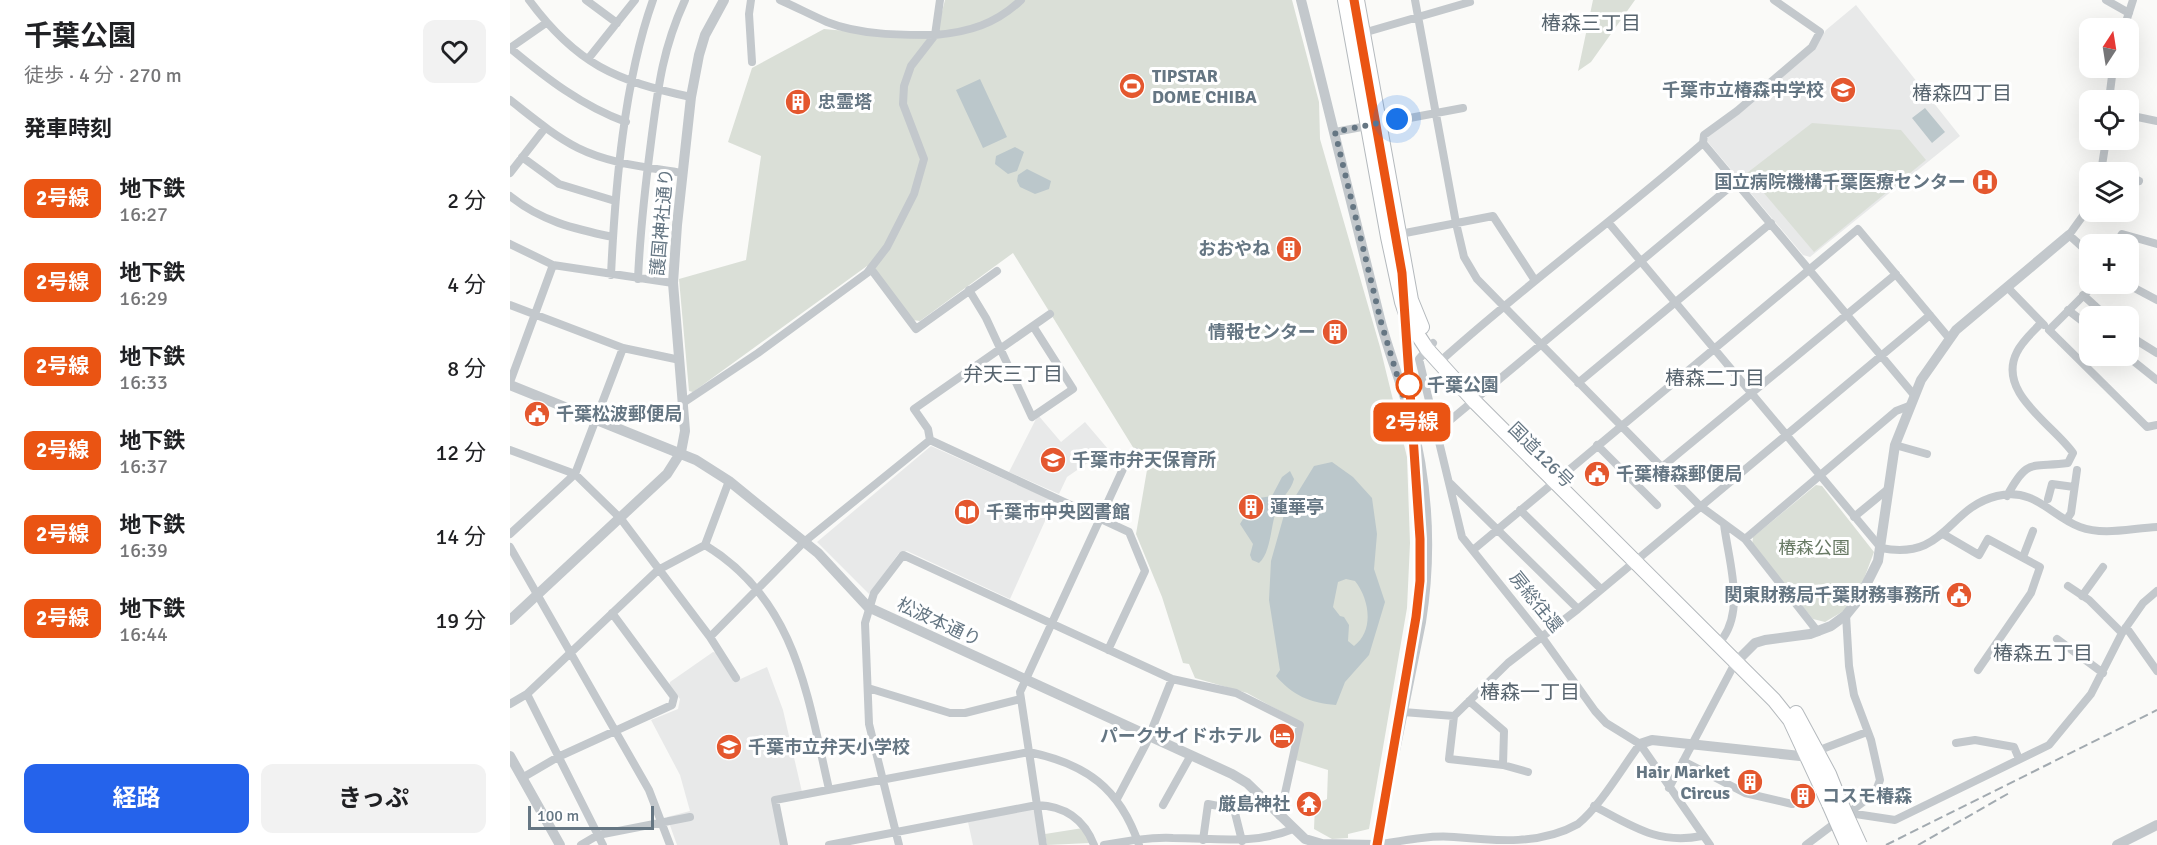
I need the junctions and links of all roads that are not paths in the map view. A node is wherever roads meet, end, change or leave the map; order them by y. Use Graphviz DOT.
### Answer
graph roads {
  1 [pos="529,0"];
  2 [pos="586,0"];
  3 [pos="635,0"];
  4 [pos="653,0"];
  5 [pos="685,0"];
  6 [pos="724,0"];
  7 [pos="752,0"];
  8 [pos="780,0"];
  9 [pos="940,0"];
  10 [pos="1021,0"];
  11 [pos="1301,0"];
  12 [pos="1345,0"];
  13 [pos="1357,0"];
  14 [pos="1415,0"];
  15 [pos="1774,0"];
  16 [pos="2106,0"];
  17 [pos="2133,0"];
  18 [pos="1470,2"];
  19 [pos="2129,13"];
  20 [pos="1418,17"];
  21 [pos="2127,18"];
  22 [pos="546,23"];
  23 [pos="617,23"];
  24 [pos="1363,33"];
  25 [pos="935,35"];
  26 [pos="588,59"];
  27 [pos="752,62"];
  28 [pos="632,83"];
  29 [pos="658,90"];
  30 [pos="691,97"];
  31 [pos="510,100"];
  32 [pos="1462,108"];
  33 [pos="1434,113"];
  34 [pos="2139,117"];
  35 [pos="2157,121"];
  36 [pos="626,122"];
  37 [pos="1373,123"];
  38 [pos="545,128"];
  39 [pos="1335,132"];
  40 [pos="1703,143"];
  41 [pos="522,157"];
  42 [pos="621,162"];
  43 [pos="648,167"];
  44 [pos="510,173"];
  45 [pos="682,174"];
  46 [pos="1736,182"];
  47 [pos="510,196"];
  48 [pos="615,201"];
  49 [pos="2079,221"];
  50 [pos="1608,222"];
  51 [pos="1456,223"];
  52 [pos="1771,223"];
  53 [pos="1400,234"];
  54 [pos="2069,235"];
  55 [pos="612,237"];
  56 [pos="2139,239"];
  57 [pos="510,244"];
  58 [pos="2079,244"];
  59 [pos="2157,244"];
  60 [pos="1641,261"];
  61 [pos="553,265"];
  62 [pos="871,269"];
  63 [pos="1810,270"];
  64 [pos="997,271"];
  65 [pos="1896,274"];
  66 [pos="610,275"];
  67 [pos="638,279"];
  68 [pos="1534,279"];
  69 [pos="672,283"];
  70 [pos="2008,288"];
  71 [pos="969,290"];
  72 [pos="2139,290"];
  73 [pos="2084,295"];
  74 [pos="2157,300"];
  75 [pos="1675,302"];
  76 [pos="510,305"];
  77 [pos="2096,306"];
  78 [pos="1502,307"];
  79 [pos="2068,310"];
  80 [pos="1050,314"];
  81 [pos="1848,314"];
  82 [pos="535,315"];
  83 [pos="1930,315"];
  84 [pos="2079,318"];
  85 [pos="2041,323"];
  86 [pos="1033,326"];
  87 [pos="2049,330"];
  88 [pos="1948,338"];
  89 [pos="2139,342"];
  90 [pos="1539,345"];
  91 [pos="1430,346"];
  92 [pos="623,348"];
  93 [pos="1000,348"];
  94 [pos="1713,348"];
  95 [pos="2157,353"];
  96 [pos="1882,355"];
  97 [pos="1445,357"];
  98 [pos="680,360"];
  99 [pos="2139,366"];
  100 [pos="2157,380"];
  101 [pos="510,383"];
  102 [pos="1578,383"];
  103 [pos="1751,393"];
  104 [pos="1914,395"];
  105 [pos="1478,399"];
  106 [pos="684,403"];
  107 [pos="1909,406"];
  108 [pos="597,419"];
  109 [pos="1620,425"];
  110 [pos="2157,425"];
  111 [pos="1436,432"];
  112 [pos="1785,435"];
  113 [pos="930,440"];
  114 [pos="1597,445"];
  115 [pos="1895,445"];
  116 [pos="510,450"];
  117 [pos="681,452"];
  118 [pos="1136,452"];
  119 [pos="1927,454"];
  120 [pos="1662,467"];
  121 [pos="2076,470"];
  122 [pos="575,474"];
  123 [pos="1820,477"];
  124 [pos="1558,479"];
  125 [pos="729,481"];
  126 [pos="1450,484"];
  127 [pos="2074,487"];
  128 [pos="1888,489"];
  129 [pos="2007,496"];
  130 [pos="2048,499"];
  131 [pos="1657,505"];
  132 [pos="1700,506"];
  133 [pos="1520,510"];
  134 [pos="1854,517"];
  135 [pos="1100,518"];
  136 [pos="621,519"];
  137 [pos="2067,519"];
  138 [pos="1724,524"];
  139 [pos="2157,527"];
  140 [pos="1497,528"];
  141 [pos="2033,531"];
  142 [pos="510,534"];
  143 [pos="1943,534"];
  144 [pos="1745,539"];
  145 [pos="804,542"];
  146 [pos="705,545"];
  147 [pos="510,546"];
  148 [pos="1881,548"];
  149 [pos="1473,550"];
  150 [pos="2023,557"];
  151 [pos="1638,558"];
  152 [pos="2103,567"];
  153 [pos="658,570"];
  154 [pos="2068,586"];
  155 [pos="1601,589"];
  156 [pos="757,591"];
  157 [pos="2157,591"];
  158 [pos="537,594"];
  159 [pos="2082,596"];
  160 [pos="868,607"];
  161 [pos="1578,609"];
  162 [pos="612,613"];
  163 [pos="1846,615"];
  164 [pos="510,620"];
  165 [pos="1052,623"];
  166 [pos="2124,630"];
  167 [pos="1818,632"];
  168 [pos="1542,636"];
  169 [pos="710,637"];
  170 [pos="1723,638"];
  171 [pos="2057,639"];
  172 [pos="1108,650"];
  173 [pos="570,652"];
  174 [pos="1738,660"];
  175 [pos="1978,670"];
  176 [pos="2157,671"];
  177 [pos="2103,673"];
  178 [pos="736,678"];
  179 [pos="1026,679"];
  180 [pos="1172,680"];
  181 [pos="868,688"];
  182 [pos="527,694"];
  183 [pos="1020,699"];
  184 [pos="1469,701"];
  185 [pos="510,704"];
  186 [pos="1403,712"];
  187 [pos="1454,716"];
  188 [pos="615,730"];
  189 [pos="1867,732"];
  190 [pos="1149,735"];
  191 [pos="1693,743"];
  192 [pos="1956,743"];
  193 [pos="1640,744"];
  194 [pos="1029,752"];
  195 [pos="1811,753"];
  196 [pos="1191,755"];
  197 [pos="510,756"];
  198 [pos="558,757"];
  199 [pos="2019,759"];
  200 [pos="1683,761"];
  201 [pos="1503,765"];
  202 [pos="1528,772"];
  203 [pos="522,778"];
  204 [pos="881,778"];
  205 [pos="1669,788"];
  206 [pos="829,789"];
  207 [pos="1117,799"];
  208 [pos="1834,802"];
  209 [pos="1792,804"];
  210 [pos="1037,805"];
  211 [pos="1163,805"];
  212 [pos="1594,806"];
  213 [pos="1849,813"];
  214 [pos="1280,816"];
  215 [pos="690,817"];
  216 [pos="662,823"];
  217 [pos="2157,825"];
  218 [pos="1293,829"];
  219 [pos="895,833"];
  220 [pos="598,835"];
  221 [pos="1702,836"];
  222 [pos="1203,840"];
  223 [pos="1242,841"];
  224 [pos="1138,842"];
  225 [pos="560,845"];
  226 [pos="581,845"];
  227 [pos="603,845"];
  228 [pos="670,845"];
  229 [pos="784,845"];
  230 [pos="829,845"];
  231 [pos="899,845"];
  232 [pos="1043,845"];
  233 [pos="1094,845"];
  234 [pos="1104,845"];
  235 [pos="1322,845"];
  236 [pos="1376,845"];
  237 [pos="1532,845"];
  238 [pos="1710,845"];
  239 [pos="1806,845"];
  240 [pos="1847,845"];
  241 [pos="1860,845"];
  242 [pos="2117,845"];
  1 -- 22 [label="street"];
  2 -- 23 [label="street"];
  3 -- 23 [label="street"];
  4 -- 28 [label="street"];
  5 -- 29 [label="street"];
  6 -- 30 [label="street, 護国神社通り"];
  7 -- 27 [label="street"];
  8 -- 25 [label="street"];
  9 -- 25 [label="street"];
  10 -- 25 [label="street"];
  11 -- 39 [label="street"];
  12 -- 37 [label="highway, 国道126号"];
  13 -- 24 [label="highway, 国道126号"];
  14 -- 20 [label="street"];
  15 -- 40 [label="street"];
  16 -- 19 [label="street"];
  17 -- 19 [label="street"];
  18 -- 20 [label="street"];
  19 -- 21 [label="street"];
  20 -- 24 [label="street"];
  20 -- 33 [label="street"];
  22 -- 26 [label="street"];
  22 -- 36 [label="street"];
  23 -- 26 [label="street"];
  24 -- 37 [label="highway, 国道126号"];
  25 -- 62 [label="street"];
  26 -- 28 [label="street"];
  28 -- 29 [label="street"];
  28 -- 36 [label="street"];
  29 -- 30 [label="street"];
  29 -- 43 [label="street"];
  30 -- 45 [label="street, 護国神社通り"];
  31 -- 38 [label="street"];
  32 -- 33 [label="street"];
  33 -- 37 [label="street"];
  33 -- 51 [label="street"];
  34 -- 35 [label="street"];
  36 -- 42 [label="street"];
  37 -- 39 [label="street"];
  37 -- 53 [label="highway, 国道126号"];
  37 -- 91 [label="highway, 国道126号"];
  38 -- 41 [label="street"];
  38 -- 42 [label="street"];
  39 -- 186 [label="street"];
  40 -- 46 [label="street"];
  40 -- 50 [label="street"];
  41 -- 44 [label="street"];
  41 -- 48 [label="street"];
  42 -- 43 [label="street"];
  42 -- 48 [label="street"];
  43 -- 45 [label="street"];
  43 -- 67 [label="street"];
  45 -- 69 [label="street, 護国神社通り"];
  46 -- 52 [label="street"];
  46 -- 60 [label="street"];
  47 -- 55 [label="street"];
  48 -- 55 [label="street"];
  49 -- 54 [label="street"];
  50 -- 60 [label="street"];
  50 -- 68 [label="street"];
  51 -- 53 [label="street"];
  51 -- 68 [label="street"];
  51 -- 78 [label="street"];
  52 -- 63 [label="street"];
  52 -- 75 [label="street"];
  53 -- 91 [label="highway, 国道126号"];
  54 -- 58 [label="street"];
  54 -- 70 [label="street"];
  55 -- 66 [label="street"];
  56 -- 59 [label="street"];
  57 -- 61 [label="street"];
  60 -- 75 [label="street"];
  60 -- 90 [label="street"];
  61 -- 66 [label="street"];
  61 -- 82 [label="street"];
  62 -- 71 [label="street"];
  62 -- 106 [label="street"];
  63 -- 65 [label="street"];
  63 -- 81 [label="street"];
  63 -- 94 [label="street"];
  64 -- 71 [label="street"];
  65 -- 81 [label="street"];
  65 -- 83 [label="street"];
  66 -- 67 [label="street"];
  67 -- 69 [label="street"];
  68 -- 78 [label="street"];
  69 -- 98 [label="street, 護国神社通り"];
  70 -- 85 [label="street"];
  70 -- 88 [label="street"];
  71 -- 93 [label="street"];
  72 -- 74 [label="street"];
  73 -- 77 [label="street"];
  73 -- 79 [label="street"];
  75 -- 94 [label="street"];
  75 -- 102 [label="street"];
  76 -- 82 [label="street"];
  78 -- 90 [label="street"];
  78 -- 97 [label="street"];
  79 -- 84 [label="street"];
  79 -- 87 [label="street"];
  80 -- 86 [label="street"];
  81 -- 96 [label="street"];
  81 -- 103 [label="street"];
  82 -- 92 [label="street"];
  82 -- 101 [label="street"];
  83 -- 88 [label="street"];
  83 -- 96 [label="street"];
  85 -- 87 [label="street"];
  85 -- 129 [label="street"];
  86 -- 93 [label="street"];
  86 -- 93 [label="street"];
  87 -- 110 [label="street"];
  88 -- 104 [label="street"];
  89 -- 95 [label="street"];
  90 -- 102 [label="street"];
  90 -- 105 [label="street"];
  91 -- 97 [label="highway, 国道126号"];
  91 -- 105 [label="highway, 国道126号"];
  91 -- 111 [label="street, 房総往還"];
  92 -- 98 [label="street"];
  92 -- 108 [label="street"];
  93 -- 113 [label="street"];
  94 -- 103 [label="street"];
  94 -- 109 [label="street"];
  96 -- 104 [label="street"];
  96 -- 112 [label="street"];
  97 -- 105 [label="highway, 国道126号"];
  98 -- 106 [label="street, 護国神社通り"];
  99 -- 100 [label="street"];
  101 -- 108 [label="street, 松波本通り"];
  102 -- 109 [label="street"];
  103 -- 112 [label="street"];
  103 -- 120 [label="street"];
  104 -- 107 [label="street"];
  105 -- 111 [label="street"];
  105 -- 124 [label="highway, 国道126号"];
  106 -- 117 [label="street, 護国神社通り"];
  107 -- 115 [label="street"];
  107 -- 123 [label="street"];
  108 -- 117 [label="street, 松波本通り"];
  108 -- 122 [label="street"];
  109 -- 114 [label="street"];
  109 -- 120 [label="street"];
  111 -- 126 [label="street, 房総往還"];
  112 -- 123 [label="street"];
  112 -- 132 [label="street"];
  113 -- 135 [label="street"];
  113 -- 145 [label="street"];
  114 -- 124 [label="street"];
  114 -- 131 [label="street"];
  115 -- 119 [label="street"];
  115 -- 128 [label="street"];
  116 -- 122 [label="street"];
  117 -- 125 [label="street, 松波本通り"];
  117 -- 136 [label="street"];
  118 -- 135 [label="street"];
  120 -- 132 [label="street"];
  121 -- 127 [label="street"];
  122 -- 136 [label="street"];
  122 -- 142 [label="street"];
  123 -- 134 [label="street"];
  123 -- 144 [label="street"];
  124 -- 133 [label="street"];
  124 -- 151 [label="highway, 国道126号"];
  125 -- 145 [label="street, 松波本通り"];
  125 -- 146 [label="street"];
  126 -- 140 [label="street"];
  126 -- 149 [label="street, 房総往還"];
  127 -- 130 [label="street"];
  127 -- 137 [label="street"];
  128 -- 134 [label="street"];
  128 -- 148 [label="street"];
  129 -- 137 [label="street"];
  129 -- 143 [label="street"];
  132 -- 138 [label="street"];
  132 -- 151 [label="street"];
  133 -- 140 [label="street"];
  133 -- 155 [label="street"];
  134 -- 148 [label="street"];
  135 -- 165 [label="street"];
  135 -- 172 [label="street"];
  136 -- 153 [label="street"];
  136 -- 158 [label="street"];
  137 -- 139 [label="street"];
  138 -- 144 [label="street"];
  138 -- 170 [label="street"];
  140 -- 149 [label="street"];
  140 -- 161 [label="street"];
  141 -- 150 [label="street"];
  143 -- 148 [label="street"];
  143 -- 150 [label="street"];
  144 -- 167 [label="street"];
  145 -- 156 [label="street"];
  145 -- 160 [label="street, 松波本通り"];
  146 -- 153 [label="street"];
  146 -- 156 [label="street"];
  147 -- 158 [label="street"];
  148 -- 163 [label="street"];
  149 -- 168 [label="street, 房総往還"];
  150 -- 175 [label="street"];
  151 -- 155 [label="street"];
  151 -- 170 [label="highway, 国道126号"];
  151 -- 174 [label="highway, 国道126号"];
  152 -- 159 [label="street"];
  153 -- 162 [label="street"];
  153 -- 169 [label="street"];
  154 -- 159 [label="street"];
  155 -- 161 [label="street"];
  156 -- 169 [label="street"];
  156 -- 206 [label="street"];
  157 -- 166 [label="street"];
  158 -- 164 [label="street"];
  158 -- 173 [label="street"];
  159 -- 166 [label="street"];
  160 -- 165 [label="street"];
  160 -- 179 [label="street, 松波本通り"];
  160 -- 181 [label="street"];
  161 -- 168 [label="street"];
  162 -- 173 [label="street"];
  162 -- 188 [label="street"];
  163 -- 167 [label="street"];
  163 -- 189 [label="street"];
  165 -- 172 [label="street"];
  165 -- 179 [label="street"];
  166 -- 176 [label="street"];
  166 -- 177 [label="street"];
  167 -- 174 [label="street"];
  168 -- 184 [label="street"];
  168 -- 193 [label="street, 房総往還"];
  169 -- 178 [label="street"];
  170 -- 174 [label="highway, 国道126号"];
  171 -- 177 [label="street"];
  172 -- 180 [label="street"];
  173 -- 182 [label="street"];
  173 -- 188 [label="street"];
  174 -- 191 [label="street"];
  174 -- 195 [label="highway, 国道126号"];
  177 -- 199 [label="street"];
  179 -- 183 [label="street"];
  179 -- 190 [label="street, 松波本通り"];
  180 -- 190 [label="street"];
  180 -- 214 [label="street"];
  181 -- 183 [label="street"];
  181 -- 204 [label="street"];
  182 -- 185 [label="street"];
  182 -- 198 [label="street"];
  183 -- 194 [label="street"];
  184 -- 187 [label="street"];
  184 -- 201 [label="street"];
  186 -- 187 [label="street"];
  186 -- 236 [label="street"];
  187 -- 201 [label="street"];
  188 -- 198 [label="street"];
  188 -- 216 [label="street"];
  189 -- 195 [label="street"];
  189 -- 213 [label="street"];
  190 -- 196 [label="street, 松波本通り"];
  190 -- 207 [label="street"];
  191 -- 193 [label="street"];
  191 -- 195 [label="street"];
  191 -- 200 [label="street"];
  192 -- 199 [label="street"];
  193 -- 205 [label="street, 房総往還"];
  193 -- 212 [label="street"];
  194 -- 204 [label="street"];
  194 -- 207 [label="street"];
  194 -- 210 [label="street"];
  195 -- 208 [label="highway, 国道126号"];
  196 -- 211 [label="street"];
  196 -- 214 [label="street, 松波本通り"];
  197 -- 203 [label="street"];
  198 -- 203 [label="street"];
  198 -- 220 [label="street"];
  199 -- 213 [label="street"];
  200 -- 205 [label="street"];
  200 -- 209 [label="street"];
  201 -- 202 [label="street"];
  203 -- 225 [label="street"];
  204 -- 206 [label="street"];
  204 -- 219 [label="street"];
  205 -- 221 [label="street, 房総往還"];
  206 -- 229 [label="street"];
  207 -- 224 [label="street"];
  208 -- 240 [label="highway, 国道126号, bridge"];
  208 -- 241 [label="highway, 国道126号, bridge"];
  210 -- 219 [label="street"];
  210 -- 232 [label="street"];
  210 -- 233 [label="street"];
  212 -- 221 [label="street"];
  212 -- 237 [label="street"];
  213 -- 239 [label="street"];
  214 -- 218 [label="street, 松波本通り"];
  215 -- 216 [label="street"];
  216 -- 220 [label="street"];
  216 -- 228 [label="street"];
  217 -- 242 [label="street"];
  218 -- 223 [label="street"];
  218 -- 235 [label="street, 松波本通り"];
  219 -- 230 [label="street"];
  219 -- 231 [label="street"];
  220 -- 226 [label="street"];
  220 -- 227 [label="street"];
  221 -- 238 [label="street, 房総往還"];
  222 -- 223 [label="street"];
  222 -- 223 [label="street"];
  222 -- 224 [label="street"];
  224 -- 234 [label="street"];
  235 -- 236 [label="street, 松波本通り"];
  236 -- 237 [label="street"];
}
